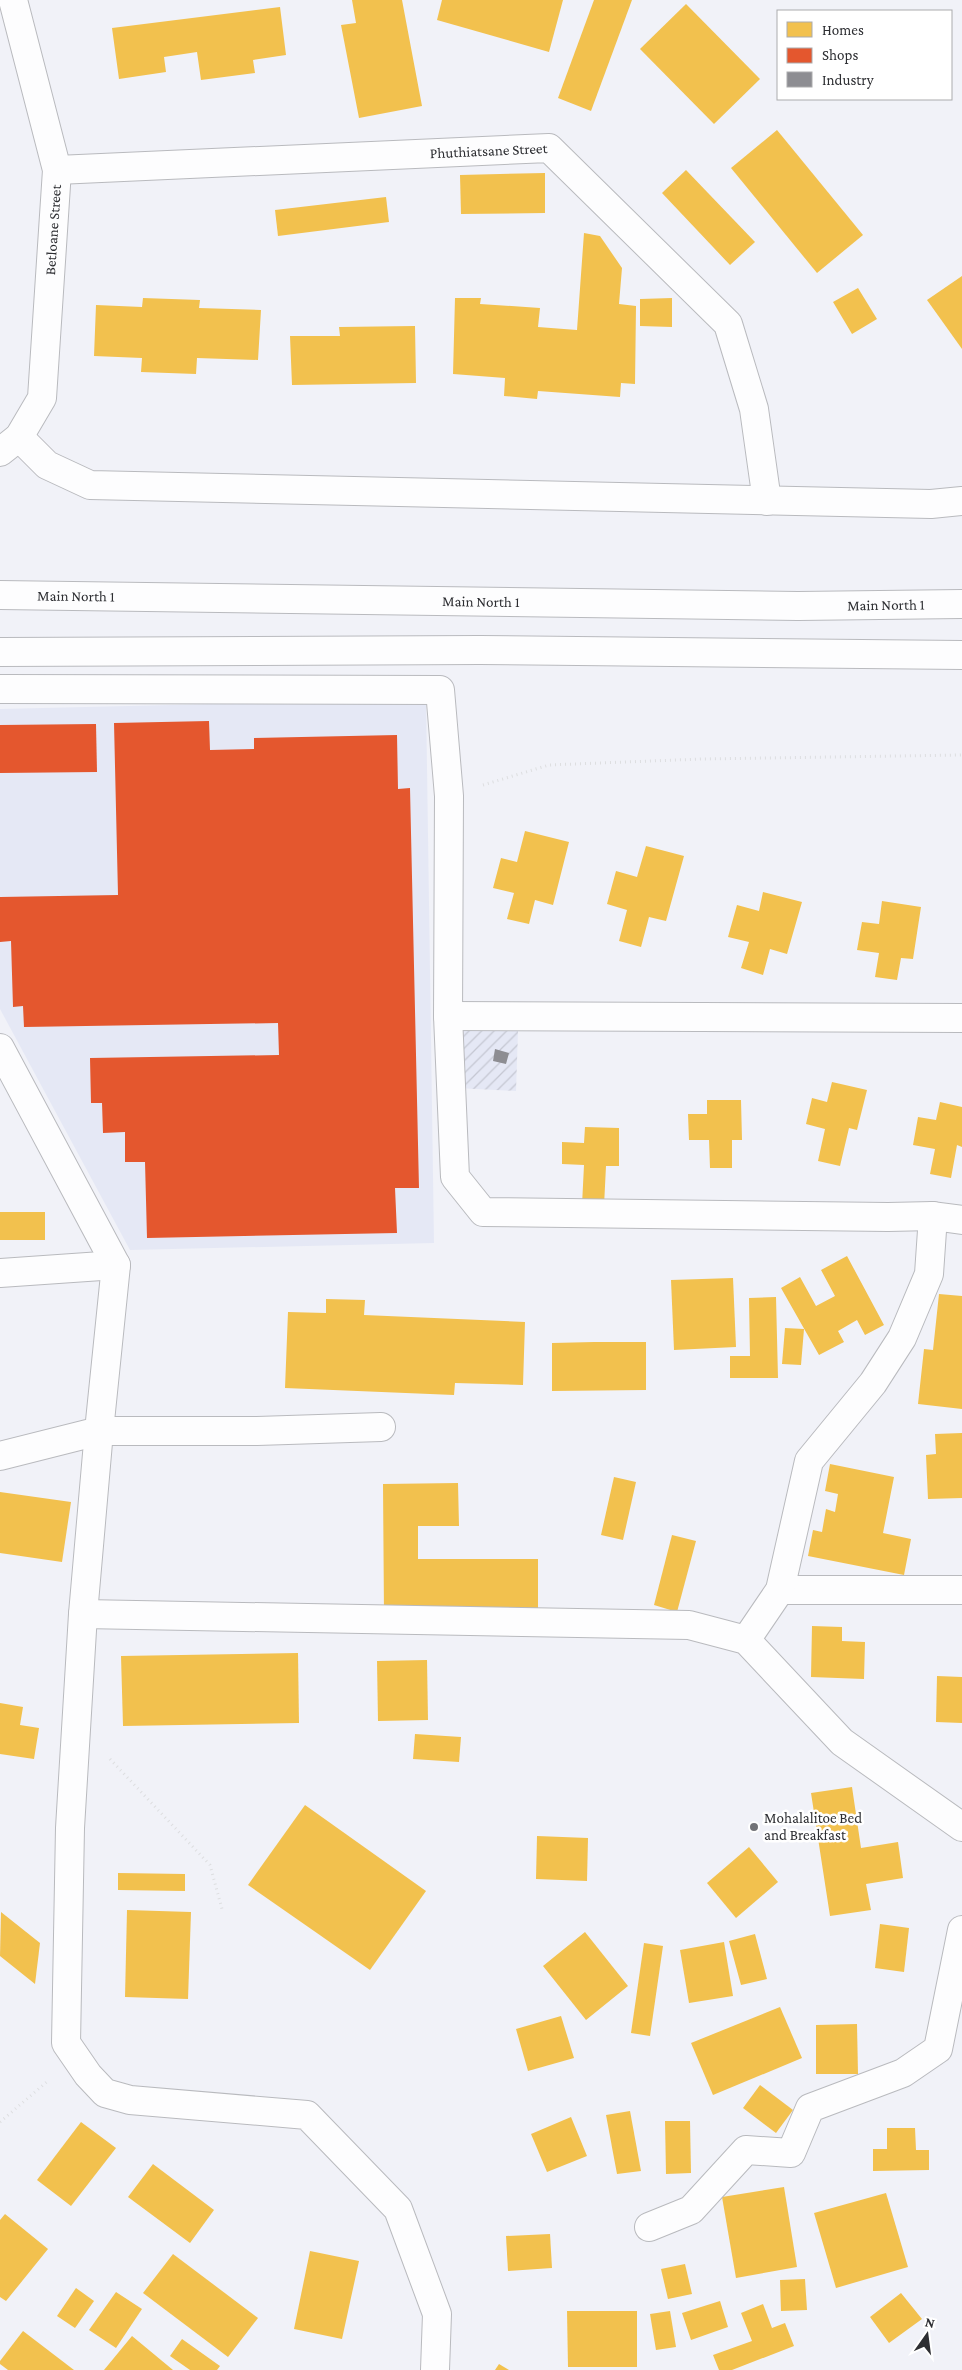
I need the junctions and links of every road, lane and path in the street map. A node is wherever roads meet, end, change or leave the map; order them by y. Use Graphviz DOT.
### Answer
graph roads {
  1 [pos="13,0"];
  2 [pos="57,170"];
  3 [pos="10,444"];
  4 [pos="767,500"];
  5 [pos="962,501"];
  6 [pos="0,595"];
  7 [pos="962,604"];
  8 [pos="0,652"];
  9 [pos="962,655"];
  10 [pos="0,688"];
  11 [pos="962,755"];
  12 [pos="449,796"];
  13 [pos="448,1016"];
  14 [pos="962,1018"];
  15 [pos="0,1048"];
  16 [pos="932,1216"];
  17 [pos="962,1220"];
  18 [pos="116,1265"];
  19 [pos="0,1273"];
  20 [pos="381,1427"];
  21 [pos="99,1431"];
  22 [pos="0,1456"];
  23 [pos="780,1590"];
  24 [pos="962,1590"];
  25 [pos="83,1614"];
  26 [pos="746,1640"];
  27 [pos="76,1722"];
  28 [pos="962,1827"];
  29 [pos="222,1909"];
  30 [pos="962,1930"];
  31 [pos="76,2057"];
  32 [pos="0,2122"];
  33 [pos="649,2227"];
  34 [pos="435,2370"];
  1 -- 2 [label="street, Betloane Street"];
  2 -- 3 [label="street, Betloane Street"];
  2 -- 4 [label="street, Phuthiatsane Street"];
  3 -- 4 [label="street"];
  4 -- 5 [label="street"];
  6 -- 7 [label="street, Main North 1"];
  8 -- 9 [label="street"];
  10 -- 12 [label="street"];
  11 -- 12 [label="path"];
  12 -- 13 [label="street"];
  13 -- 14 [label="street"];
  13 -- 16 [label="street"];
  15 -- 18 [label="street"];
  16 -- 17 [label="street"];
  16 -- 23 [label="street"];
  18 -- 19 [label="street"];
  18 -- 21 [label="street"];
  20 -- 21 [label="street"];
  21 -- 22 [label="street"];
  21 -- 25 [label="street"];
  23 -- 24 [label="street"];
  23 -- 26 [label="street"];
  25 -- 26 [label="street"];
  25 -- 27 [label="street"];
  26 -- 28 [label="street"];
  27 -- 29 [label="path"];
  27 -- 31 [label="street"];
  30 -- 33 [label="street"];
  31 -- 32 [label="path"];
  31 -- 34 [label="street"];
}
